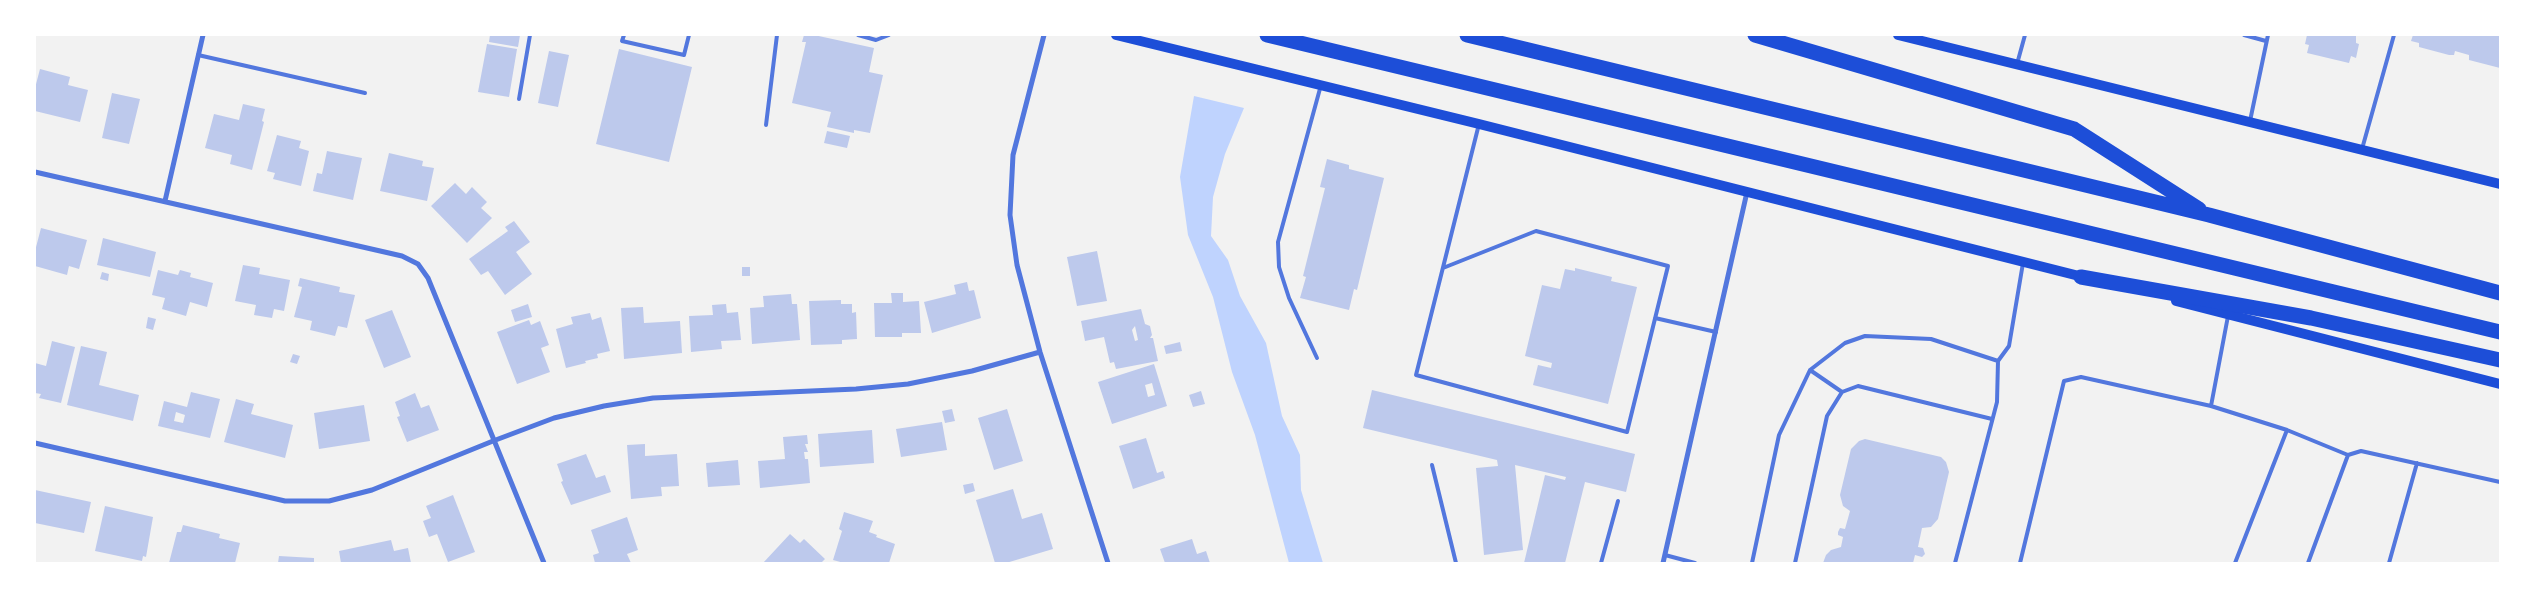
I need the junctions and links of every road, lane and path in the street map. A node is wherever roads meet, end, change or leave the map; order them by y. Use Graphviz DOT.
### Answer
graph roads {
  1 [pos="202,35"];
  2 [pos="530,35"];
  3 [pos="624,35"];
  4 [pos="689,35"];
  5 [pos="777,35"];
  6 [pos="858,35"];
  7 [pos="889,35"];
  8 [pos="1044,35"];
  9 [pos="1116,35"];
  10 [pos="1267,35"];
  11 [pos="1467,35"];
  12 [pos="1755,35"];
  13 [pos="1898,35"];
  14 [pos="2025,35"];
  15 [pos="2244,35"];
  16 [pos="2268,35"];
  17 [pos="2394,35"];
  18 [pos="2266,41"];
  19 [pos="198,55"];
  20 [pos="2017,64"];
  21 [pos="1321,85"];
  22 [pos="366,93"];
  23 [pos="519,100"];
  24 [pos="2250,122"];
  25 [pos="1479,124"];
  26 [pos="766,125"];
  27 [pos="2362,150"];
  28 [pos="35,172"];
  29 [pos="2500,184"];
  30 [pos="1747,192"];
  31 [pos="165,201"];
  32 [pos="2208,216"];
  33 [pos="2024,261"];
  34 [pos="1443,268"];
  35 [pos="2081,277"];
  36 [pos="2500,293"];
  37 [pos="2229,314"];
  38 [pos="1655,318"];
  39 [pos="1716,332"];
  40 [pos="2500,332"];
  41 [pos="1040,352"];
  42 [pos="1317,358"];
  43 [pos="2500,360"];
  44 [pos="1998,361"];
  45 [pos="1810,370"];
  46 [pos="2500,384"];
  47 [pos="1842,392"];
  48 [pos="2211,406"];
  49 [pos="1992,420"];
  50 [pos="2287,430"];
  51 [pos="493,441"];
  52 [pos="35,443"];
  53 [pos="2348,454"];
  54 [pos="2417,463"];
  55 [pos="1432,465"];
  56 [pos="2500,482"];
  57 [pos="1618,501"];
  58 [pos="1665,556"];
  59 [pos="544,563"];
  60 [pos="1108,563"];
  61 [pos="1456,563"];
  62 [pos="1601,563"];
  63 [pos="1663,563"];
  64 [pos="1695,563"];
  65 [pos="1752,563"];
  66 [pos="1795,563"];
  67 [pos="1955,563"];
  68 [pos="2020,563"];
  69 [pos="2235,563"];
  70 [pos="2308,563"];
  71 [pos="2389,563"];
  1 -- 19 [label="street"];
  2 -- 23 [label="lane"];
  3 -- 4 [label="lane"];
  5 -- 26 [label="lane"];
  6 -- 7 [label="lane"];
  8 -- 41 [label="street"];
  9 -- 21 [label="main road"];
  10 -- 40 [label="highway"];
  11 -- 32 [label="highway"];
  12 -- 32 [label="highway"];
  13 -- 20 [label="main road"];
  14 -- 20 [label="lane"];
  15 -- 18 [label="lane"];
  16 -- 18 [label="lane"];
  17 -- 27 [label="lane"];
  18 -- 24 [label="lane"];
  19 -- 22 [label="lane"];
  19 -- 31 [label="street"];
  20 -- 24 [label="main road"];
  21 -- 25 [label="main road"];
  21 -- 42 [label="lane"];
  24 -- 27 [label="main road"];
  25 -- 30 [label="main road"];
  25 -- 34 [label="lane"];
  27 -- 29 [label="main road"];
  28 -- 31 [label="street"];
  30 -- 33 [label="main road"];
  30 -- 39 [label="street"];
  31 -- 51 [label="street"];
  32 -- 36 [label="highway"];
  33 -- 35 [label="main road"];
  33 -- 44 [label="lane"];
  34 -- 38 [label="lane"];
  34 -- 38 [label="lane"];
  35 -- 37 [label="main road"];
  35 -- 43 [label="highway"];
  37 -- 46 [label="main road"];
  37 -- 48 [label="lane"];
  38 -- 39 [label="lane"];
  39 -- 58 [label="street"];
  41 -- 51 [label="street"];
  41 -- 60 [label="street"];
  44 -- 45 [label="lane"];
  44 -- 49 [label="lane"];
  45 -- 47 [label="lane"];
  45 -- 65 [label="lane"];
  47 -- 49 [label="lane"];
  47 -- 66 [label="lane"];
  48 -- 50 [label="lane"];
  48 -- 68 [label="lane"];
  49 -- 67 [label="lane"];
  50 -- 53 [label="lane"];
  50 -- 69 [label="lane"];
  51 -- 52 [label="street"];
  51 -- 59 [label="street"];
  53 -- 54 [label="lane"];
  53 -- 70 [label="lane"];
  54 -- 56 [label="lane"];
  54 -- 71 [label="lane"];
  55 -- 61 [label="lane"];
  57 -- 62 [label="lane"];
  58 -- 63 [label="street"];
  58 -- 64 [label="lane"];
}
